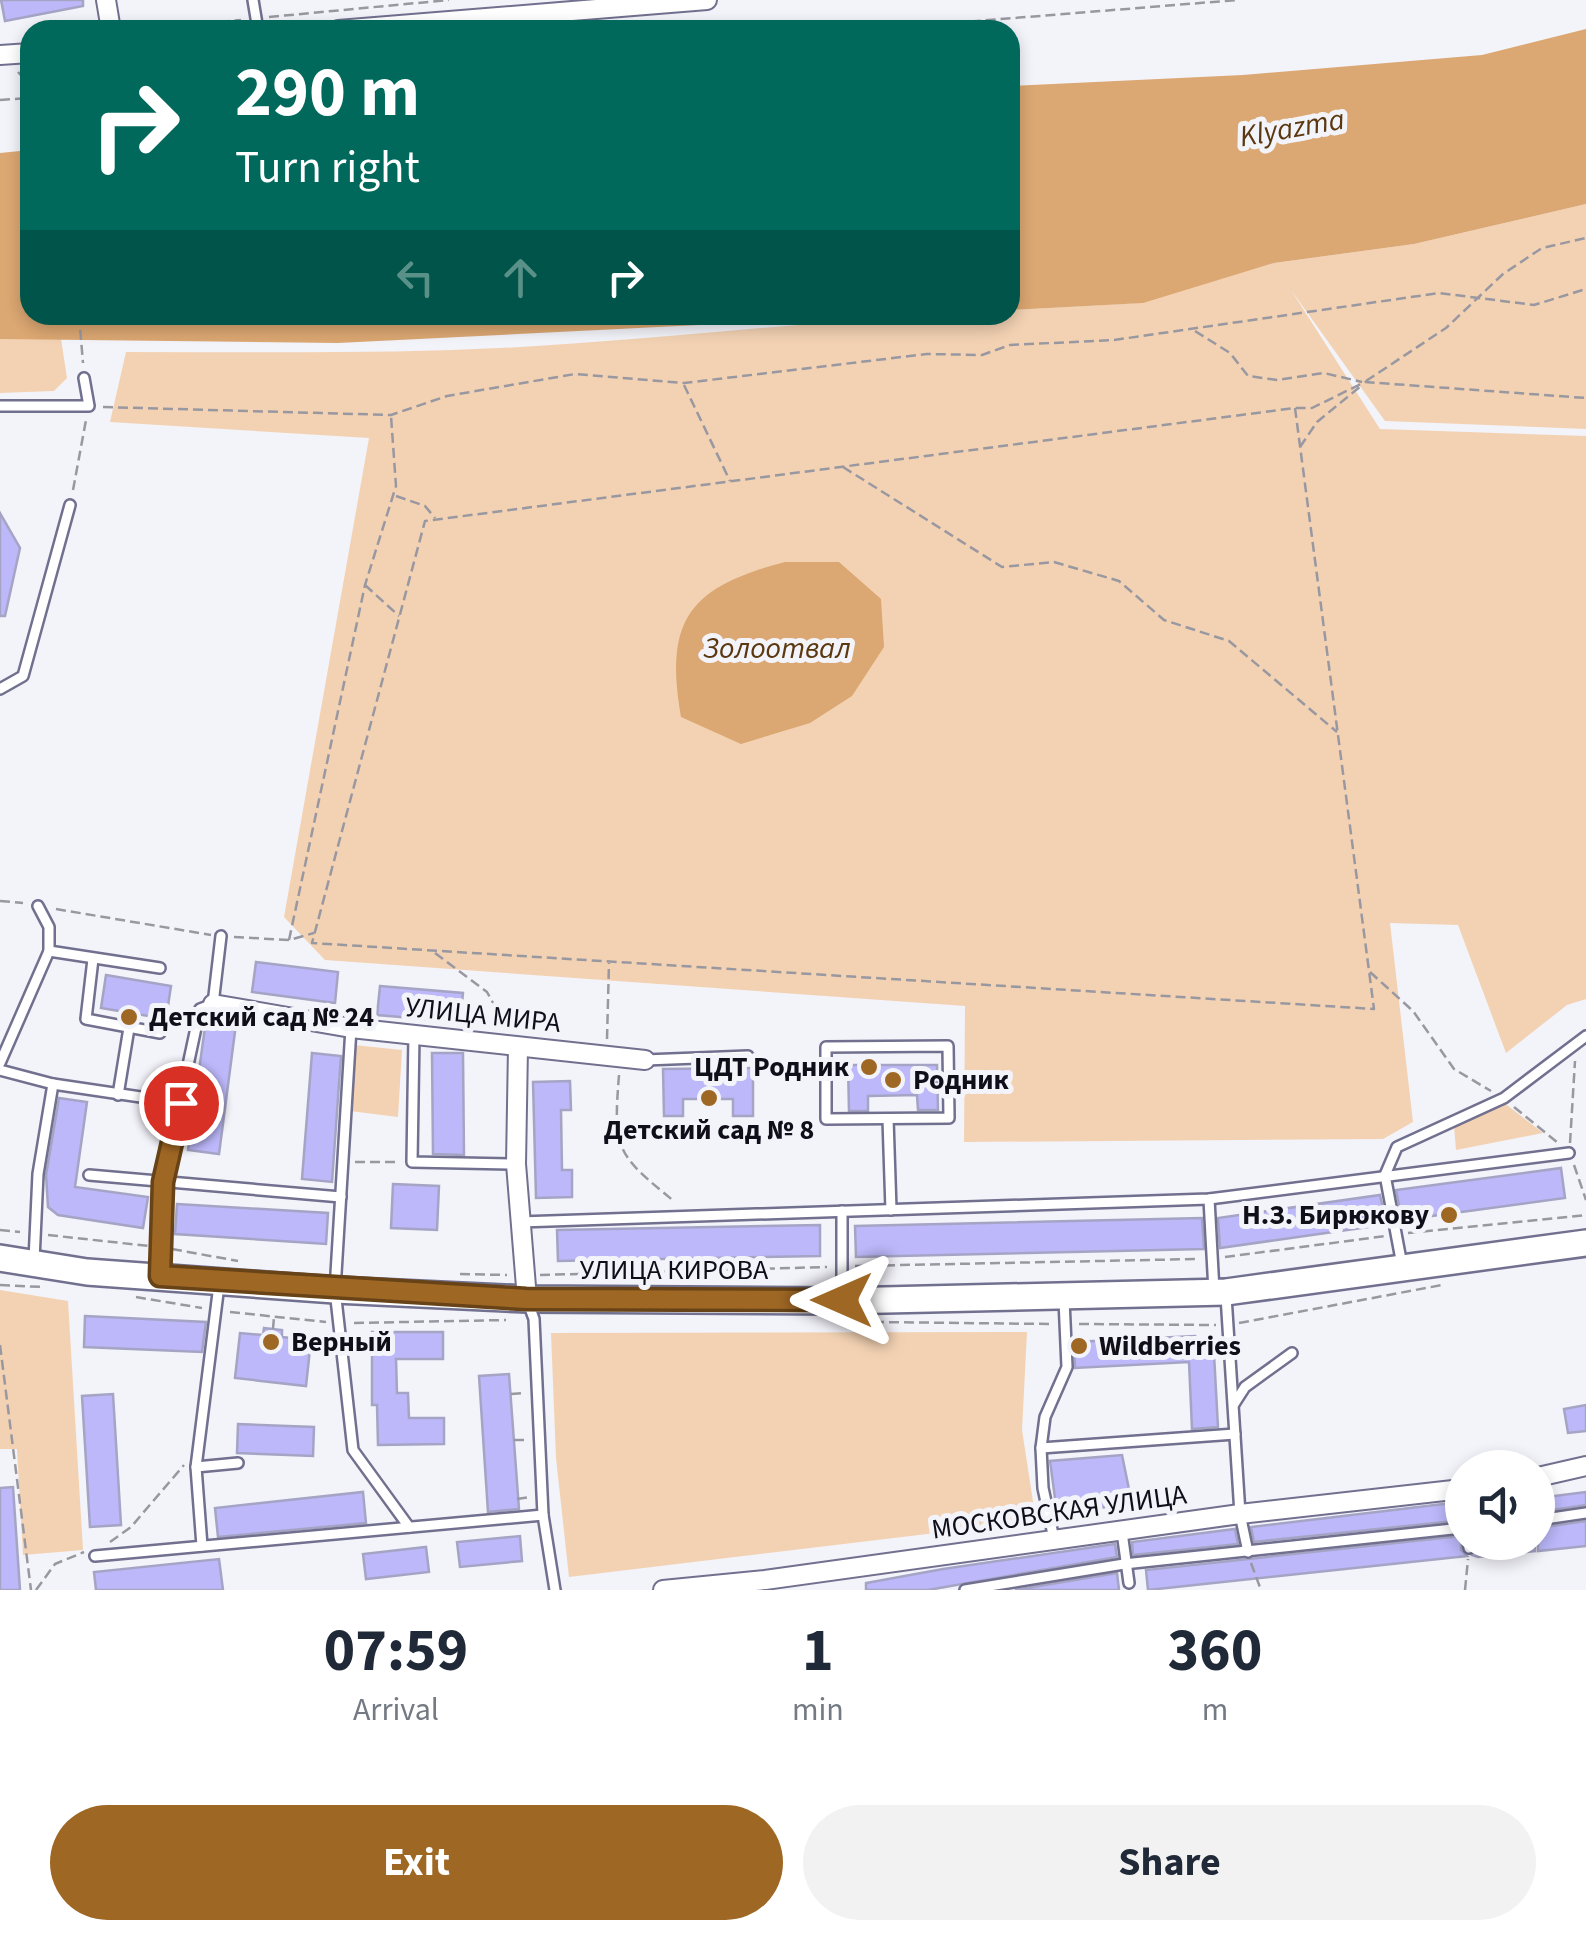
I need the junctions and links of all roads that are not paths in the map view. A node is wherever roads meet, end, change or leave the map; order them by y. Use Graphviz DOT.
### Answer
graph roads {
  1 [pos="707,0"];
  2 [pos="574,6"];
  3 [pos="436,20"];
  4 [pos="84,378"];
  5 [pos="0,406"];
  6 [pos="70,505"];
  7 [pos="0,689"];
  8 [pos="38,906"];
  9 [pos="221,936"];
  10 [pos="49,950"];
  11 [pos="94,958"];
  12 [pos="160,968"];
  13 [pos="212,1004"];
  14 [pos="128,1028"];
  15 [pos="351,1028"];
  16 [pos="160,1033"];
  17 [pos="414,1034"];
  18 [pos="1586,1036"];
  19 [pos="518,1047"];
  20 [pos="748,1056"];
  21 [pos="644,1060"];
  22 [pos="0,1066"];
  23 [pos="53,1084"];
  24 [pos="118,1095"];
  25 [pos="181,1103"];
  26 [pos="888,1118"];
  27 [pos="1570,1153"];
  28 [pos="516,1164"];
  29 [pos="88,1175"];
  30 [pos="1385,1175"];
  31 [pos="163,1182"];
  32 [pos="342,1197"];
  33 [pos="1209,1199"];
  34 [pos="842,1210"];
  35 [pos="891,1210"];
  36 [pos="520,1222"];
  37 [pos="1586,1243"];
  38 [pos="0,1258"];
  39 [pos="34,1264"];
  40 [pos="1403,1270"];
  41 [pos="160,1276"];
  42 [pos="219,1282"];
  43 [pos="526,1287"];
  44 [pos="335,1290"];
  45 [pos="1220,1293"];
  46 [pos="1064,1297"];
  47 [pos="842,1300"];
  48 [pos="1292,1353"];
  49 [pos="1233,1406"];
  50 [pos="1234,1434"];
  51 [pos="1041,1448"];
  52 [pos="238,1463"];
  53 [pos="1586,1466"];
  54 [pos="196,1467"];
  55 [pos="1555,1473"];
  56 [pos="1445,1494"];
  57 [pos="1586,1513"];
  58 [pos="1240,1514"];
  59 [pos="543,1515"];
  60 [pos="1555,1518"];
  61 [pos="409,1527"];
  62 [pos="1445,1530"];
  63 [pos="1122,1532"];
  64 [pos="1054,1541"];
  65 [pos="202,1546"];
  66 [pos="94,1552"];
  67 [pos="1248,1552"];
  68 [pos="1124,1564"];
  69 [pos="1129,1583"];
  70 [pos="555,1590"];
  71 [pos="663,1590"];
  72 [pos="966,1590"];
  1 -- 2 [label="street"];
  2 -- 3 [label="street"];
  4 -- 5 [label="lane"];
  6 -- 7 [label="lane"];
  8 -- 10 [label="lane"];
  9 -- 13 [label="lane"];
  10 -- 11 [label="lane"];
  10 -- 22 [label="lane"];
  11 -- 12 [label="lane"];
  11 -- 14 [label="lane"];
  13 -- 15 [label="street, УЛИЦА МИРА"];
  13 -- 25 [label="lane"];
  14 -- 16 [label="lane"];
  14 -- 24 [label="lane"];
  15 -- 17 [label="street, УЛИЦА МИРА"];
  15 -- 32 [label="lane"];
  17 -- 19 [label="street, УЛИЦА МИРА"];
  17 -- 28 [label="lane"];
  18 -- 30 [label="lane"];
  19 -- 21 [label="street, УЛИЦА МИРА"];
  19 -- 28 [label="street"];
  20 -- 21 [label="lane, УЛИЦА МИРА"];
  22 -- 23 [label="lane"];
  23 -- 24 [label="lane"];
  23 -- 39 [label="lane"];
  24 -- 25 [label="lane"];
  25 -- 31 [label="lane"];
  26 -- 26 [label="lane"];
  26 -- 35 [label="lane"];
  27 -- 30 [label="lane"];
  28 -- 36 [label="street"];
  29 -- 31 [label="lane"];
  30 -- 33 [label="lane"];
  30 -- 40 [label="lane"];
  31 -- 32 [label="lane"];
  31 -- 41 [label="lane"];
  32 -- 44 [label="lane"];
  33 -- 35 [label="lane"];
  33 -- 45 [label="lane"];
  34 -- 35 [label="lane"];
  34 -- 36 [label="lane"];
  34 -- 47 [label="lane"];
  36 -- 43 [label="street"];
  37 -- 40 [label="street, УЛИЦА КИРОВА"];
  38 -- 39 [label="street, УЛИЦА КИРОВА"];
  39 -- 41 [label="street, УЛИЦА КИРОВА"];
  40 -- 45 [label="street, УЛИЦА КИРОВА"];
  41 -- 42 [label="street, УЛИЦА КИРОВА"];
  42 -- 44 [label="street, УЛИЦА КИРОВА"];
  42 -- 54 [label="lane"];
  43 -- 44 [label="street, УЛИЦА КИРОВА"];
  43 -- 47 [label="street, УЛИЦА КИРОВА"];
  43 -- 59 [label="lane"];
  44 -- 61 [label="lane"];
  45 -- 46 [label="street, УЛИЦА КИРОВА"];
  45 -- 49 [label="lane"];
  46 -- 47 [label="street, УЛИЦА КИРОВА"];
  46 -- 51 [label="lane"];
  48 -- 49 [label="lane"];
  49 -- 50 [label="lane"];
  50 -- 51 [label="lane"];
  50 -- 58 [label="lane"];
  51 -- 64 [label="lane"];
  52 -- 54 [label="lane"];
  53 -- 55 [label="street"];
  54 -- 65 [label="lane"];
  56 -- 58 [label="street, МОСКОВСКАЯ УЛИЦА"];
  57 -- 60 [label="lane"];
  58 -- 63 [label="street, МОСКОВСКАЯ УЛИЦА"];
  58 -- 67 [label="lane"];
  59 -- 61 [label="lane"];
  59 -- 70 [label="lane"];
  61 -- 65 [label="lane"];
  62 -- 67 [label="lane"];
  63 -- 64 [label="street, МОСКОВСКАЯ УЛИЦА"];
  63 -- 68 [label="lane"];
  64 -- 71 [label="street, МОСКОВСКАЯ УЛИЦА"];
  65 -- 66 [label="lane"];
  67 -- 68 [label="lane"];
  68 -- 69 [label="lane"];
  68 -- 72 [label="lane"];
}
